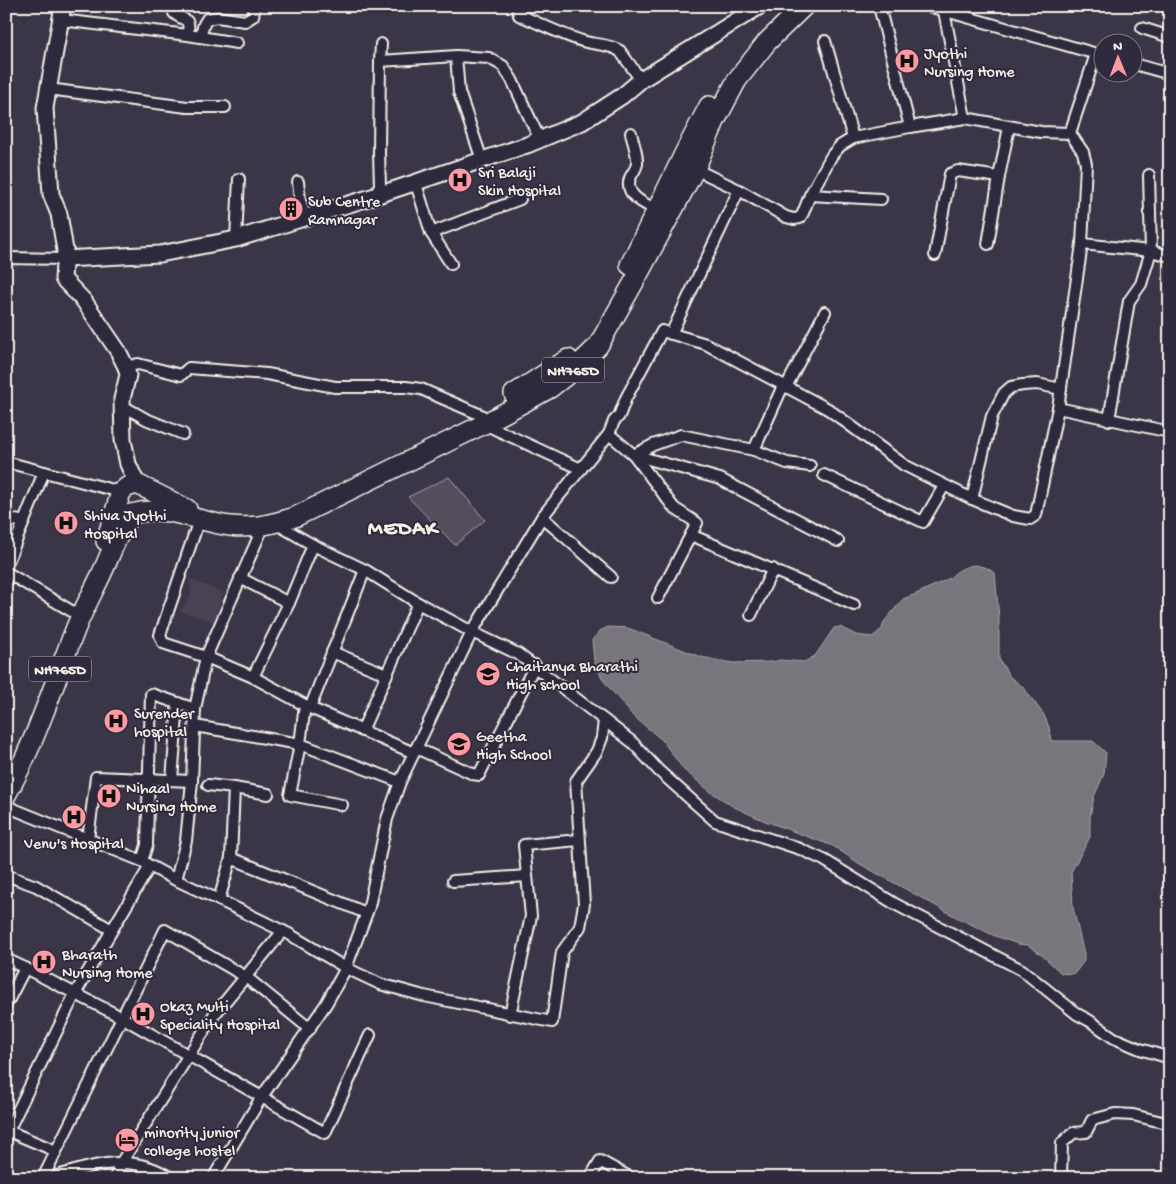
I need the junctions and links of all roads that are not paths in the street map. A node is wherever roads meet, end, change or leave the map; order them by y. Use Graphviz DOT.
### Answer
graph roads {
  1 [pos="174,6"];
  2 [pos="255,6"];
  3 [pos="517,6"];
  4 [pos="760,6"];
  5 [pos="787,6"];
  6 [pos="804,6"];
  7 [pos="879,6"];
  8 [pos="928,6"];
  9 [pos="944,11"];
  10 [pos="62,13"];
  11 [pos="1142,28"];
  12 [pos="188,35"];
  13 [pos="200,37"];
  14 [pos="1170,37"];
  15 [pos="825,41"];
  16 [pos="237,43"];
  17 [pos="381,44"];
  18 [pos="1094,53"];
  19 [pos="456,56"];
  20 [pos="380,61"];
  21 [pos="1144,67"];
  22 [pos="1094,71"];
  23 [pos="1170,74"];
  24 [pos="641,80"];
  25 [pos="48,89"];
  26 [pos="224,107"];
  27 [pos="965,118"];
  28 [pos="910,127"];
  29 [pos="1009,127"];
  30 [pos="631,133"];
  31 [pos="1070,133"];
  32 [pos="853,138"];
  33 [pos="540,140"];
  34 [pos="482,160"];
  35 [pos="695,169"];
  36 [pos="1149,175"];
  37 [pos="999,177"];
  38 [pos="239,179"];
  39 [pos="298,182"];
  40 [pos="412,183"];
  41 [pos="740,190"];
  42 [pos="810,195"];
  43 [pos="375,196"];
  44 [pos="520,199"];
  45 [pos="881,199"];
  46 [pos="656,210"];
  47 [pos="298,220"];
  48 [pos="431,233"];
  49 [pos="236,239"];
  50 [pos="988,244"];
  51 [pos="1082,244"];
  52 [pos="1151,251"];
  53 [pos="935,255"];
  54 [pos="1170,256"];
  55 [pos="6,258"];
  56 [pos="64,259"];
  57 [pos="451,264"];
  58 [pos="825,312"];
  59 [pos="671,334"];
  60 [pos="126,367"];
  61 [pos="786,386"];
  62 [pos="1061,389"];
  63 [pos="123,406"];
  64 [pos="1058,408"];
  65 [pos="482,419"];
  66 [pos="1112,420"];
  67 [pos="1169,428"];
  68 [pos="183,434"];
  69 [pos="609,434"];
  70 [pos="754,450"];
  71 [pos="634,455"];
  72 [pos="6,462"];
  73 [pos="810,466"];
  74 [pos="580,469"];
  75 [pos="44,472"];
  76 [pos="824,475"];
  77 [pos="944,486"];
  78 [pos="129,488"];
  79 [pos="972,499"];
  80 [pos="542,517"];
  81 [pos="6,518"];
  82 [pos="199,520"];
  83 [pos="24,522"];
  84 [pos="269,525"];
  85 [pos="691,535"];
  86 [pos="838,541"];
  87 [pos="313,545"];
  88 [pos="6,566"];
  89 [pos="773,569"];
  90 [pos="365,570"];
  91 [pos="6,572"];
  92 [pos="611,577"];
  93 [pos="240,578"];
  94 [pos="658,598"];
  95 [pos="289,603"];
  96 [pos="418,603"];
  97 [pos="854,605"];
  98 [pos="73,612"];
  99 [pos="751,615"];
  100 [pos="472,632"];
  101 [pos="332,652"];
  102 [pos="206,657"];
  103 [pos="535,665"];
  104 [pos="386,674"];
  105 [pos="253,677"];
  106 [pos="178,703"];
  107 [pos="307,706"];
  108 [pos="195,709"];
  109 [pos="604,720"];
  110 [pos="195,726"];
  111 [pos="362,731"];
  112 [pos="300,744"];
  113 [pos="415,751"];
  114 [pos="6,776"];
  115 [pos="149,780"];
  116 [pos="172,780"];
  117 [pos="192,781"];
  118 [pos="400,782"];
  119 [pos="208,785"];
  120 [pos="234,788"];
  121 [pos="268,794"];
  122 [pos="6,796"];
  123 [pos="342,805"];
  124 [pos="6,806"];
  125 [pos="88,839"];
  126 [pos="579,840"];
  127 [pos="231,858"];
  128 [pos="146,864"];
  129 [pos="6,875"];
  130 [pos="527,876"];
  131 [pos="176,880"];
  132 [pos="453,881"];
  133 [pos="219,900"];
  134 [pos="366,913"];
  135 [pos="112,930"];
  136 [pos="283,931"];
  137 [pos="6,958"];
  138 [pos="25,968"];
  139 [pos="346,968"];
  140 [pos="246,977"];
  141 [pos="75,994"];
  142 [pos="6,1005"];
  143 [pos="510,1015"];
  144 [pos="123,1018"];
  145 [pos="310,1029"];
  146 [pos="370,1035"];
  147 [pos="188,1055"];
  148 [pos="1170,1058"];
  149 [pos="261,1098"];
  150 [pos="1170,1124"];
  151 [pos="7,1130"];
  152 [pos="56,1151"];
  153 [pos="121,1163"];
  154 [pos="43,1178"];
  155 [pos="51,1178"];
  156 [pos="115,1178"];
  157 [pos="172,1178"];
  158 [pos="213,1178"];
  159 [pos="590,1178"];
  160 [pos="631,1178"];
  161 [pos="1061,1178"];
  1 -- 12 [label="street"];
  2 -- 13 [label="street"];
  3 -- 24 [label="street"];
  4 -- 24 [label="street"];
  5 -- 46 [label="highway, NH765D"];
  6 -- 35 [label="highway, NH765D"];
  7 -- 28 [label="street"];
  8 -- 9 [label="street"];
  9 -- 18 [label="street"];
  9 -- 27 [label="street"];
  10 -- 12 [label="street"];
  10 -- 25 [label="street"];
  11 -- 14 [label="street"];
  12 -- 13 [label="street"];
  13 -- 16 [label="street"];
  15 -- 32 [label="street"];
  17 -- 20 [label="street"];
  19 -- 20 [label="street"];
  19 -- 33 [label="street"];
  19 -- 34 [label="street"];
  20 -- 43 [label="street"];
  21 -- 23 [label="street"];
  22 -- 31 [label="street"];
  24 -- 33 [label="street"];
  25 -- 26 [label="street"];
  25 -- 56 [label="street"];
  27 -- 28 [label="street"];
  27 -- 29 [label="street"];
  28 -- 32 [label="street"];
  29 -- 31 [label="street"];
  29 -- 37 [label="street"];
  30 -- 46 [label="street"];
  31 -- 51 [label="street"];
  32 -- 42 [label="street"];
  33 -- 34 [label="street"];
  34 -- 40 [label="street"];
  35 -- 41 [label="street"];
  35 -- 65 [label="highway, NH765D"];
  36 -- 52 [label="street"];
  37 -- 50 [label="street"];
  37 -- 53 [label="street"];
  38 -- 49 [label="street"];
  39 -- 47 [label="street"];
  40 -- 43 [label="street"];
  40 -- 48 [label="street"];
  41 -- 42 [label="street"];
  41 -- 59 [label="street"];
  42 -- 45 [label="street"];
  43 -- 47 [label="street"];
  44 -- 48 [label="street"];
  46 -- 65 [label="highway, NH765D"];
  47 -- 49 [label="street"];
  48 -- 57 [label="street"];
  49 -- 56 [label="street"];
  51 -- 52 [label="street"];
  51 -- 62 [label="street"];
  52 -- 54 [label="street"];
  52 -- 66 [label="street"];
  55 -- 56 [label="street"];
  56 -- 60 [label="street"];
  58 -- 61 [label="street"];
  59 -- 61 [label="street"];
  59 -- 69 [label="street"];
  60 -- 63 [label="street"];
  60 -- 65 [label="street"];
  61 -- 70 [label="street"];
  61 -- 77 [label="street"];
  62 -- 64 [label="street"];
  62 -- 79 [label="street"];
  63 -- 68 [label="street"];
  63 -- 78 [label="street"];
  64 -- 66 [label="street"];
  64 -- 79 [label="street"];
  65 -- 74 [label="street"];
  65 -- 78 [label="highway, NH765D"];
  65 -- 84 [label="highway, NH765D"];
  66 -- 67 [label="street"];
  69 -- 71 [label="street"];
  69 -- 74 [label="street"];
  70 -- 71 [label="street"];
  70 -- 73 [label="street"];
  71 -- 85 [label="street"];
  71 -- 86 [label="street"];
  72 -- 75 [label="street"];
  74 -- 80 [label="street"];
  75 -- 78 [label="street"];
  75 -- 83 [label="street"];
  76 -- 77 [label="street"];
  77 -- 79 [label="street"];
  78 -- 98 [label="highway, NH765D"];
  80 -- 92 [label="street"];
  80 -- 100 [label="street"];
  81 -- 83 [label="street"];
  82 -- 84 [label="highway, NH765D"];
  82 -- 102 [label="street"];
  82 -- 122 [label="highway, NH765D"];
  83 -- 88 [label="street"];
  84 -- 87 [label="street"];
  84 -- 93 [label="street"];
  85 -- 89 [label="street"];
  85 -- 94 [label="street"];
  87 -- 90 [label="street"];
  87 -- 95 [label="street"];
  89 -- 97 [label="street"];
  89 -- 99 [label="street"];
  90 -- 96 [label="street"];
  90 -- 101 [label="street"];
  91 -- 98 [label="street"];
  93 -- 95 [label="street"];
  93 -- 102 [label="street"];
  95 -- 105 [label="street"];
  96 -- 100 [label="street"];
  96 -- 104 [label="street"];
  98 -- 114 [label="highway, NH765D"];
  100 -- 103 [label="street"];
  100 -- 113 [label="street"];
  101 -- 104 [label="street"];
  101 -- 107 [label="street"];
  102 -- 105 [label="street"];
  102 -- 108 [label="street"];
  103 -- 109 [label="street"];
  103 -- 113 [label="street"];
  104 -- 111 [label="street"];
  105 -- 107 [label="street"];
  106 -- 108 [label="street"];
  106 -- 115 [label="street"];
  106 -- 116 [label="street"];
  107 -- 111 [label="street"];
  107 -- 112 [label="street"];
  108 -- 110 [label="street"];
  109 -- 126 [label="street"];
  109 -- 148 [label="street"];
  110 -- 112 [label="street"];
  110 -- 117 [label="street"];
  111 -- 113 [label="street"];
  112 -- 118 [label="street"];
  112 -- 123 [label="street"];
  113 -- 118 [label="street"];
  115 -- 116 [label="street"];
  115 -- 125 [label="street"];
  115 -- 128 [label="street"];
  116 -- 117 [label="street"];
  117 -- 131 [label="street"];
  118 -- 134 [label="street"];
  119 -- 120 [label="street"];
  120 -- 121 [label="street"];
  120 -- 127 [label="street"];
  124 -- 125 [label="street"];
  125 -- 128 [label="street"];
  126 -- 130 [label="street"];
  126 -- 143 [label="street"];
  127 -- 133 [label="street"];
  127 -- 134 [label="street"];
  128 -- 131 [label="street"];
  128 -- 135 [label="street"];
  129 -- 135 [label="street"];
  130 -- 132 [label="street"];
  130 -- 143 [label="street"];
  131 -- 133 [label="street"];
  133 -- 136 [label="street"];
  134 -- 139 [label="street"];
  135 -- 141 [label="street"];
  136 -- 139 [label="street"];
  136 -- 140 [label="street"];
  137 -- 138 [label="street"];
  138 -- 141 [label="street"];
  138 -- 142 [label="street"];
  139 -- 143 [label="street"];
  139 -- 145 [label="street"];
  140 -- 144 [label="street"];
  140 -- 145 [label="street"];
  140 -- 147 [label="street"];
  141 -- 144 [label="street"];
  141 -- 151 [label="street"];
  144 -- 147 [label="street"];
  144 -- 152 [label="street"];
  145 -- 149 [label="street"];
  146 -- 149 [label="street"];
  147 -- 149 [label="street"];
  147 -- 153 [label="street"];
  149 -- 158 [label="street"];
  150 -- 161 [label="street"];
  151 -- 152 [label="street"];
  152 -- 154 [label="street"];
  153 -- 155 [label="street"];
  153 -- 156 [label="street"];
  153 -- 157 [label="street"];
  159 -- 160 [label="street"];
}
